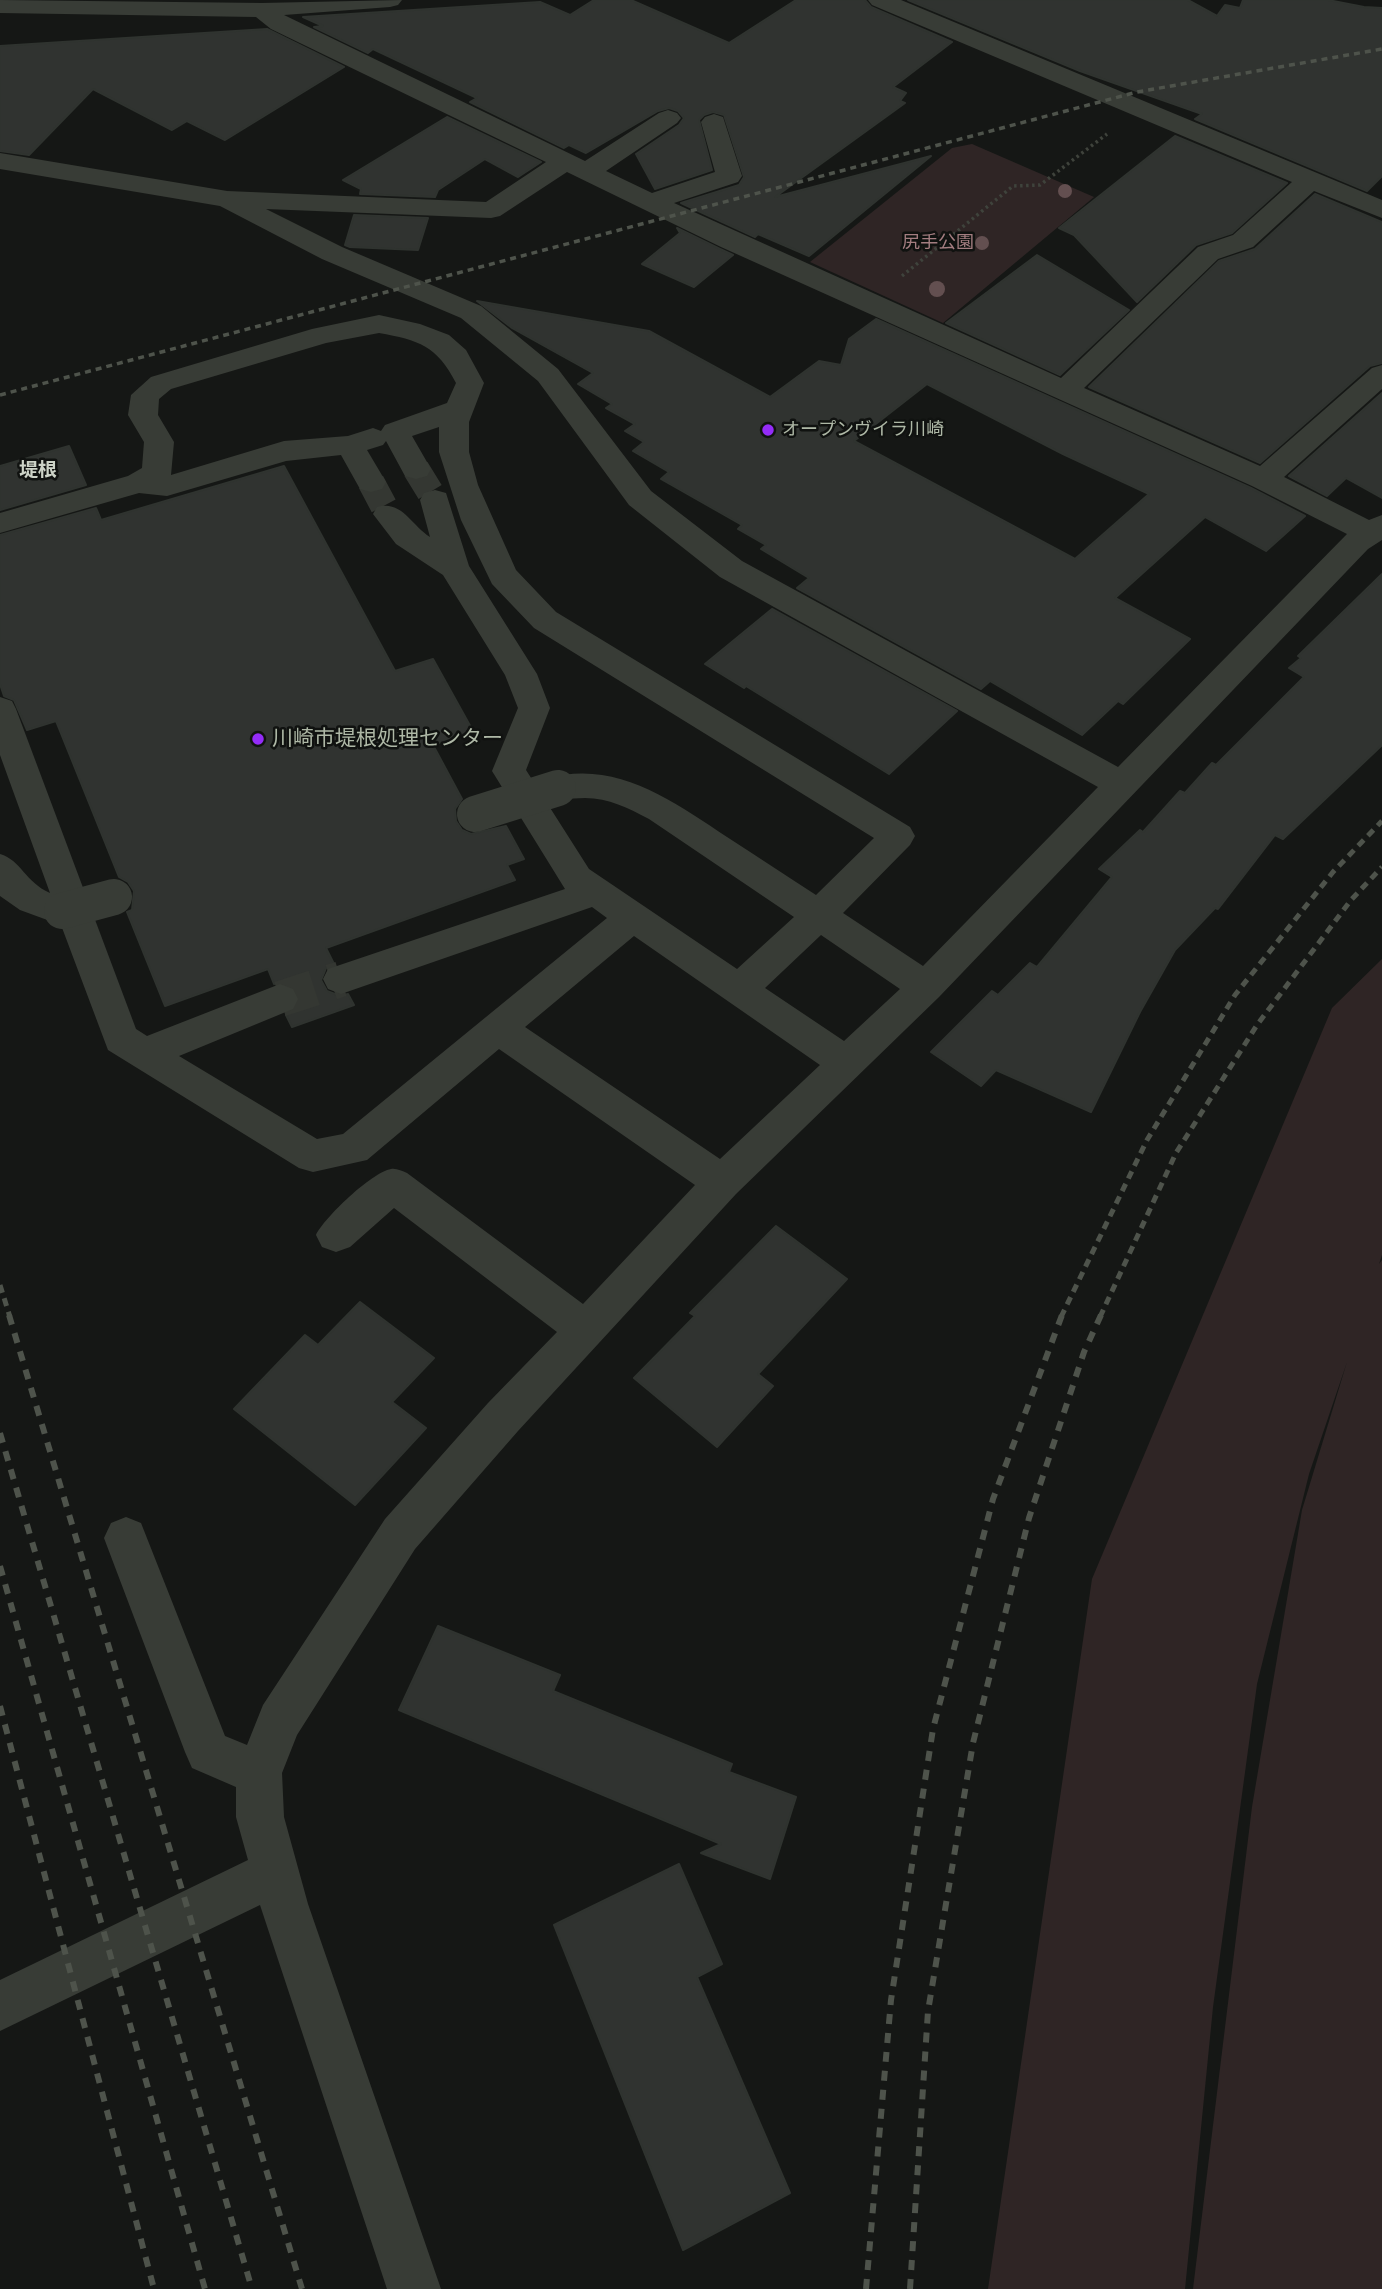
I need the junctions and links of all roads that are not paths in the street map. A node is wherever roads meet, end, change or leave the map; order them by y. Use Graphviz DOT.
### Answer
graph roads {
  1 [pos="390,0"];
  2 [pos="880,0"];
  3 [pos="0,6"];
  4 [pos="262,10"];
  5 [pos="668,118"];
  6 [pos="714,122"];
  7 [pos="0,161"];
  8 [pos="578,165"];
  9 [pos="1310,180"];
  10 [pos="227,199"];
  11 [pos="651,202"];
  12 [pos="1382,210"];
  13 [pos="1382,374"];
  14 [pos="1064,391"];
  15 [pos="457,410"];
  16 [pos="395,432"];
  17 [pos="350,445"];
  18 [pos="416,469"];
  19 [pos="1263,479"];
  20 [pos="372,482"];
  21 [pos="139,483"];
  22 [pos="435,500"];
  23 [pos="388,514"];
  24 [pos="0,523"];
  25 [pos="1373,539"];
  26 [pos="454,568"];
  27 [pos="545,620"];
  28 [pos="496,635"];
  29 [pos="0,709"];
  30 [pos="1123,785"];
  31 [pos="475,814"];
  32 [pos="0,867"];
  33 [pos="596,892"];
  34 [pos="114,897"];
  35 [pos="818,916"];
  36 [pos="632,917"];
  37 [pos="341,979"];
  38 [pos="926,988"];
  39 [pos="739,989"];
  40 [pos="280,999"];
  41 [pos="499,1029"];
  42 [pos="146,1054"];
  43 [pos="847,1063"];
  44 [pos="722,1182"];
  45 [pos="335,1235"];
  46 [pos="586,1330"];
  47 [pos="126,1538"];
  48 [pos="259,1773"];
  49 [pos="274,1873"];
  50 [pos="0,2006"];
  51 [pos="414,2289"];
  1 -- 4 [label="street"];
  2 -- 9 [label="street"];
  3 -- 4 [label="street"];
  4 -- 8 [label="street"];
  5 -- 8 [label="street"];
  6 -- 11 [label="street"];
  7 -- 10 [label="street"];
  8 -- 10 [label="street"];
  8 -- 11 [label="street"];
  9 -- 12 [label="street"];
  9 -- 14 [label="street"];
  10 -- 30 [label="street"];
  11 -- 14 [label="street"];
  13 -- 19 [label="street"];
  14 -- 19 [label="street"];
  15 -- 16 [label="street"];
  15 -- 21 [label="street"];
  15 -- 27 [label="street"];
  16 -- 17 [label="street"];
  16 -- 18 [label="street"];
  17 -- 20 [label="street"];
  17 -- 21 [label="street"];
  19 -- 25 [label="street"];
  21 -- 24 [label="street"];
  22 -- 26 [label="street"];
  23 -- 26 [label="street"];
  25 -- 30 [label="street"];
  26 -- 28 [label="street"];
  27 -- 28 [label="street"];
  27 -- 35 [label="street"];
  28 -- 33 [label="street"];
  29 -- 42 [label="street"];
  30 -- 38 [label="street"];
  31 -- 35 [label="street, bridge"];
  32 -- 34 [label="street, bridge"];
  33 -- 36 [label="street"];
  33 -- 37 [label="street"];
  35 -- 38 [label="street"];
  35 -- 39 [label="street"];
  36 -- 39 [label="street"];
  36 -- 41 [label="street"];
  38 -- 43 [label="street"];
  39 -- 43 [label="street"];
  40 -- 42 [label="street"];
  41 -- 42 [label="street"];
  41 -- 44 [label="street"];
  43 -- 44 [label="street"];
  44 -- 46 [label="street"];
  45 -- 46 [label="street"];
  46 -- 48 [label="street"];
  47 -- 48 [label="street"];
  48 -- 49 [label="street"];
  49 -- 50 [label="street"];
  49 -- 51 [label="street"];
}
